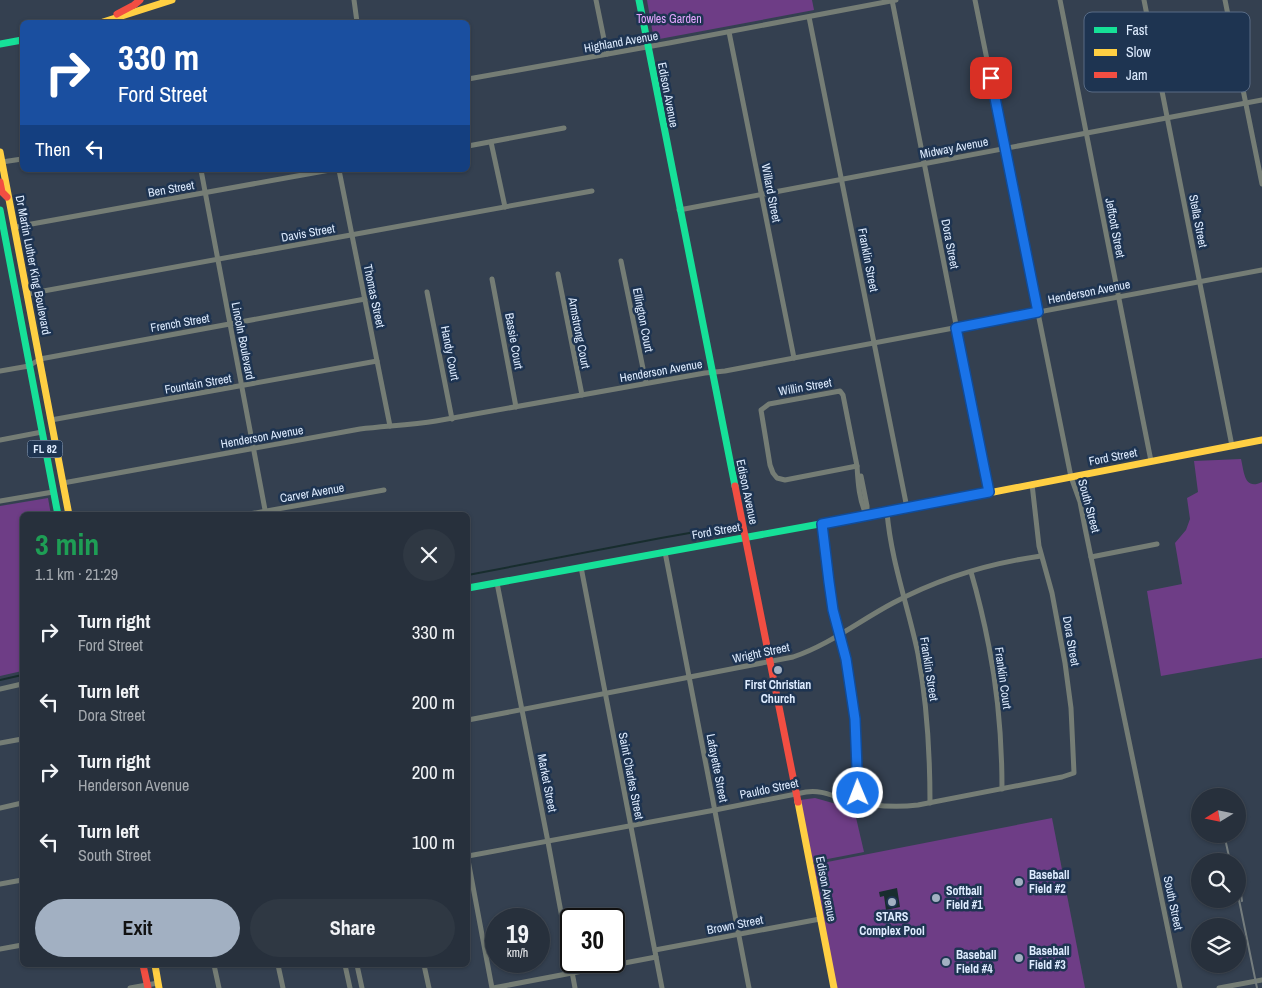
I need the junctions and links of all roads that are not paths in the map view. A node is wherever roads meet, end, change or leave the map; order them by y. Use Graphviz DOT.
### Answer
graph roads {
  1 [pos="140,0"];
  2 [pos="172,0"];
  3 [pos="354,0"];
  4 [pos="596,0"];
  5 [pos="638,0"];
  6 [pos="893,0"];
  7 [pos="975,0"];
  8 [pos="1060,0"];
  9 [pos="809,17"];
  10 [pos="106,20"];
  11 [pos="108,20"];
  12 [pos="357,20"];
  13 [pos="729,32"];
  14 [pos="20,40"];
  15 [pos="0,44"];
  16 [pos="647,47"];
  17 [pos="607,54"];
  18 [pos="470,79"];
  19 [pos="1162,92"];
  20 [pos="1244,92"];
  21 [pos="1262,100"];
  22 [pos="1246,102"];
  23 [pos="1167,117"];
  24 [pos="564,128"];
  25 [pos="1086,133"];
  26 [pos="491,142"];
  27 [pos="470,146"];
  28 [pos="1006,149"];
  29 [pos="0,152"];
  30 [pos="20,159"];
  31 [pos="1,162"];
  32 [pos="924,164"];
  33 [pos="201,172"];
  34 [pos="319,172"];
  35 [pos="339,172"];
  36 [pos="842,180"];
  37 [pos="0,182"];
  38 [pos="1262,184"];
  39 [pos="592,191"];
  40 [pos="206,193"];
  41 [pos="761,194"];
  42 [pos="9,198"];
  43 [pos="505,207"];
  44 [pos="0,210"];
  45 [pos="679,210"];
  46 [pos="15,227"];
  47 [pos="352,235"];
  48 [pos="218,259"];
  49 [pos="621,261"];
  50 [pos="1262,270"];
  51 [pos="558,274"];
  52 [pos="492,278"];
  53 [pos="1199,282"];
  54 [pos="428,292"];
  55 [pos="28,294"];
  56 [pos="1119,297"];
  57 [pos="365,299"];
  58 [pos="1038,312"];
  59 [pos="230,324"];
  60 [pos="956,328"];
  61 [pos="874,343"];
  62 [pos="794,358"];
  63 [pos="40,359"];
  64 [pos="378,361"];
  65 [pos="30,365"];
  66 [pos="0,371"];
  67 [pos="712,373"];
  68 [pos="646,383"];
  69 [pos="242,386"];
  70 [pos="582,395"];
  71 [pos="516,407"];
  72 [pos="452,419"];
  73 [pos="51,420"];
  74 [pos="390,426"];
  75 [pos="42,432"];
  76 [pos="0,440"];
  77 [pos="1262,440"];
  78 [pos="1232,446"];
  79 [pos="254,448"];
  80 [pos="1151,461"];
  81 [pos="857,466"];
  82 [pos="1071,476"];
  83 [pos="63,483"];
  84 [pos="1032,484"];
  85 [pos="384,490"];
  86 [pos="54,492"];
  87 [pos="989,492"];
  88 [pos="66,501"];
  89 [pos="0,502"];
  90 [pos="907,508"];
  91 [pos="57,512"];
  92 [pos="68,512"];
  93 [pos="266,512"];
  94 [pos="271,512"];
  95 [pos="887,512"];
  96 [pos="866,516"];
  97 [pos="822,524"];
  98 [pos="745,538"];
  99 [pos="1157,544"];
  100 [pos="665,552"];
  101 [pos="1041,556"];
  102 [pos="1092,557"];
  103 [pos="581,567"];
  104 [pos="971,572"];
  105 [pos="497,582"];
  106 [pos="470,588"];
  107 [pos="904,597"];
  108 [pos="840,634"];
  109 [pos="770,662"];
  110 [pos="689,678"];
  111 [pos="20,684"];
  112 [pos="0,689"];
  113 [pos="606,694"];
  114 [pos="522,710"];
  115 [pos="470,720"];
  116 [pos="20,739"];
  117 [pos="0,743"];
  118 [pos="1074,774"];
  119 [pos="1002,789"];
  120 [pos="796,795"];
  121 [pos="857,802"];
  122 [pos="930,802"];
  123 [pos="20,804"];
  124 [pos="0,808"];
  125 [pos="715,810"];
  126 [pos="631,826"];
  127 [pos="548,842"];
  128 [pos="470,858"];
  129 [pos="470,869"];
  130 [pos="20,880"];
  131 [pos="0,884"];
  132 [pos="560,908"];
  133 [pos="820,919"];
  134 [pos="738,934"];
  135 [pos="20,945"];
  136 [pos="0,949"];
  137 [pos="654,950"];
  138 [pos="656,958"];
  139 [pos="625,964"];
  140 [pos="143,967"];
  141 [pos="155,967"];
  142 [pos="214,967"];
  143 [pos="278,967"];
  144 [pos="346,967"];
  145 [pos="357,967"];
  146 [pos="424,967"];
  147 [pos="572,973"];
  148 [pos="1262,980"];
  149 [pos="159,985"];
  150 [pos="147,986"];
  151 [pos="130,988"];
  152 [pos="218,988"];
  153 [pos="282,988"];
  154 [pos="350,988"];
  155 [pos="362,988"];
  156 [pos="429,988"];
  157 [pos="492,988"];
  158 [pos="575,988"];
  159 [pos="662,988"];
  160 [pos="749,988"];
  161 [pos="834,988"];
  162 [pos="1180,988"];
  163 [pos="1219,988"];
  1 -- 10 [label="street"];
  2 -- 11 [label="street"];
  3 -- 12 [label="street"];
  4 -- 17 [label="street"];
  5 -- 16 [label="street, Edison Avenue"];
  6 -- 9 [label="street, Highland Avenue"];
  6 -- 32 [label="street, Dora Street"];
  7 -- 28 [label="street, South Street"];
  8 -- 25 [label="street, Jeffcott Street"];
  9 -- 13 [label="street, Highland Avenue"];
  9 -- 36 [label="street, Franklin Street"];
  13 -- 16 [label="street, Highland Avenue"];
  13 -- 41 [label="street, Willard Street"];
  14 -- 15 [label="street"];
  16 -- 17 [label="street, Highland Avenue"];
  16 -- 45 [label="street, Edison Avenue"];
  17 -- 18 [label="street, Highland Avenue"];
  19 -- 23 [label="street, Stella Street"];
  20 -- 22 [label="street"];
  21 -- 22 [label="street, Midway Avenue"];
  22 -- 23 [label="street, Midway Avenue"];
  22 -- 38 [label="street"];
  23 -- 25 [label="street, Midway Avenue"];
  23 -- 53 [label="street, Stella Street"];
  24 -- 26 [label="street"];
  25 -- 28 [label="street, Midway Avenue"];
  25 -- 56 [label="street, Jeffcott Street"];
  26 -- 27 [label="street"];
  26 -- 43 [label="street"];
  28 -- 32 [label="street, Midway Avenue"];
  28 -- 58 [label="street, South Street"];
  29 -- 31 [label="street, Dr Martin Luther King Boulevard / FL 82"];
  30 -- 31 [label="street"];
  31 -- 42 [label="street, Dr Martin Luther King Boulevard / FL 82"];
  32 -- 36 [label="street, Midway Avenue"];
  32 -- 60 [label="street, Dora Street"];
  33 -- 40 [label="street, Lincoln Boulevard"];
  34 -- 40 [label="street, Ben Street"];
  35 -- 47 [label="street, Thomas Street"];
  36 -- 41 [label="street, Midway Avenue"];
  36 -- 61 [label="street, Franklin Street"];
  37 -- 42 [label="street"];
  39 -- 43 [label="street, Davis Street"];
  40 -- 46 [label="street, Ben Street"];
  40 -- 48 [label="street, Lincoln Boulevard"];
  41 -- 45 [label="street, Midway Avenue"];
  41 -- 62 [label="street, Willard Street"];
  42 -- 46 [label="street, Dr Martin Luther King Boulevard / FL 82"];
  43 -- 47 [label="street, Davis Street"];
  44 -- 65 [label="street, Dr Martin Luther King Boulevard / FL 82"];
  45 -- 67 [label="street, Edison Avenue"];
  46 -- 55 [label="street, Dr Martin Luther King Boulevard / FL 82"];
  47 -- 48 [label="street, Davis Street"];
  47 -- 57 [label="street, Thomas Street"];
  48 -- 55 [label="street, Davis Street"];
  48 -- 59 [label="street, Lincoln Boulevard"];
  49 -- 68 [label="street, Ellington Court"];
  50 -- 53 [label="street, Henderson Avenue"];
  51 -- 70 [label="street, Armstrong Court"];
  52 -- 71 [label="street, Bassie Court"];
  53 -- 56 [label="street, Henderson Avenue"];
  53 -- 78 [label="street, Stella Street"];
  54 -- 72 [label="street, Handy Court"];
  55 -- 63 [label="street, Dr Martin Luther King Boulevard / FL 82"];
  56 -- 58 [label="street, Henderson Avenue"];
  56 -- 80 [label="street, Jeffcott Street"];
  57 -- 59 [label="street, French Street"];
  57 -- 64 [label="street, Thomas Street"];
  58 -- 60 [label="street, Henderson Avenue"];
  58 -- 82 [label="street, South Street"];
  59 -- 63 [label="street, French Street"];
  59 -- 69 [label="street, Lincoln Boulevard"];
  60 -- 61 [label="street, Henderson Avenue"];
  60 -- 87 [label="street, Dora Street"];
  61 -- 62 [label="street, Henderson Avenue"];
  61 -- 90 [label="street, Franklin Street"];
  62 -- 67 [label="street, Henderson Avenue"];
  63 -- 65 [label="street, French Street"];
  63 -- 73 [label="street, Dr Martin Luther King Boulevard / FL 82"];
  64 -- 69 [label="street, Fountain Street"];
  64 -- 74 [label="street, Thomas Street"];
  65 -- 66 [label="street, French Street"];
  65 -- 75 [label="street, Dr Martin Luther King Boulevard / FL 82"];
  67 -- 68 [label="street, Henderson Avenue"];
  67 -- 98 [label="street, Edison Avenue"];
  68 -- 70 [label="street, Henderson Avenue"];
  69 -- 73 [label="street, Fountain Street"];
  69 -- 79 [label="street, Lincoln Boulevard"];
  70 -- 71 [label="street, Henderson Avenue"];
  71 -- 72 [label="street, Henderson Avenue"];
  72 -- 74 [label="street, Henderson Avenue"];
  73 -- 83 [label="street, FL 82"];
  74 -- 79 [label="street, Henderson Avenue"];
  75 -- 76 [label="street"];
  75 -- 86 [label="street, FL 82"];
  77 -- 78 [label="street, Ford Street"];
  78 -- 80 [label="street, Ford Street"];
  79 -- 83 [label="street, Henderson Avenue"];
  79 -- 93 [label="street, Lincoln Boulevard"];
  80 -- 82 [label="street, Ford Street"];
  81 -- 81 [label="street, Willin Street"];
  81 -- 96 [label="street, Willin Street"];
  82 -- 84 [label="street, Ford Street"];
  82 -- 102 [label="street, South Street"];
  83 -- 88 [label="street, FL 82"];
  84 -- 87 [label="street, Ford Street"];
  84 -- 101 [label="street, Dora Street"];
  85 -- 94 [label="street, Carver Avenue"];
  86 -- 88 [label="street"];
  86 -- 89 [label="street"];
  86 -- 91 [label="street, FL 82"];
  87 -- 90 [label="street, Ford Street"];
  88 -- 92 [label="street, FL 82"];
  90 -- 95 [label="street, Ford Street"];
  95 -- 96 [label="street, Ford Street"];
  95 -- 107 [label="street, Franklin Street"];
  96 -- 97 [label="street, Ford Street"];
  97 -- 98 [label="street, Ford Street"];
  97 -- 108 [label="street"];
  98 -- 100 [label="street, Ford Street"];
  98 -- 109 [label="street, Edison Avenue"];
  99 -- 102 [label="street"];
  100 -- 103 [label="street, Ford Street"];
  100 -- 110 [label="street, Lafayette Street"];
  101 -- 104 [label="street, Wright Street"];
  101 -- 118 [label="street, Dora Street"];
  102 -- 162 [label="street, South Street"];
  103 -- 105 [label="street, Ford Street"];
  103 -- 113 [label="street, Saint Charles Street"];
  104 -- 107 [label="street, Wright Street"];
  104 -- 119 [label="street, Franklin Court"];
  105 -- 106 [label="street, Ford Street"];
  105 -- 114 [label="street, Market Street"];
  107 -- 108 [label="street, Wright Street"];
  107 -- 122 [label="street, Franklin Street"];
  108 -- 109 [label="street, Wright Street"];
  108 -- 121 [label="street"];
  109 -- 110 [label="street, Wright Street"];
  109 -- 120 [label="street, Edison Avenue"];
  110 -- 113 [label="street, Wright Street"];
  110 -- 125 [label="street, Lafayette Street"];
  111 -- 112 [label="street"];
  113 -- 114 [label="street, Wright Street"];
  113 -- 126 [label="street, Saint Charles Street"];
  114 -- 115 [label="street, Wright Street"];
  114 -- 127 [label="street, Market Street"];
  116 -- 117 [label="street"];
  118 -- 119 [label="street, Pauldo Street"];
  119 -- 122 [label="street, Pauldo Street"];
  120 -- 121 [label="street, Pauldo Street"];
  120 -- 125 [label="street, Pauldo Street"];
  120 -- 133 [label="street, Edison Avenue"];
  121 -- 122 [label="street, Pauldo Street"];
  123 -- 124 [label="street"];
  125 -- 126 [label="street, Pauldo Street"];
  125 -- 134 [label="street, Lafayette Street"];
  126 -- 127 [label="street, Pauldo Street"];
  126 -- 137 [label="street, Saint Charles Street"];
  127 -- 128 [label="street, Pauldo Street"];
  127 -- 132 [label="street, Market Street"];
  129 -- 157 [label="street"];
  130 -- 131 [label="street"];
  133 -- 134 [label="street, Brown Street"];
  133 -- 161 [label="street, Edison Avenue"];
  134 -- 137 [label="street, Brown Street"];
  134 -- 160 [label="street, Lafayette Street"];
  135 -- 136 [label="street"];
  137 -- 138 [label="street, Saint Charles Street"];
  138 -- 139 [label="street"];
  138 -- 159 [label="street, Saint Charles Street"];
  140 -- 150 [label="street"];
  141 -- 149 [label="street"];
  142 -- 152 [label="street"];
  143 -- 153 [label="street"];
  144 -- 154 [label="street"];
  145 -- 155 [label="street"];
  146 -- 156 [label="street"];
  147 -- 157 [label="street"];
  147 -- 158 [label="street, Market Street"];
  148 -- 163 [label="street"];
  149 -- 150 [label="street"];
  150 -- 151 [label="street"];
}
